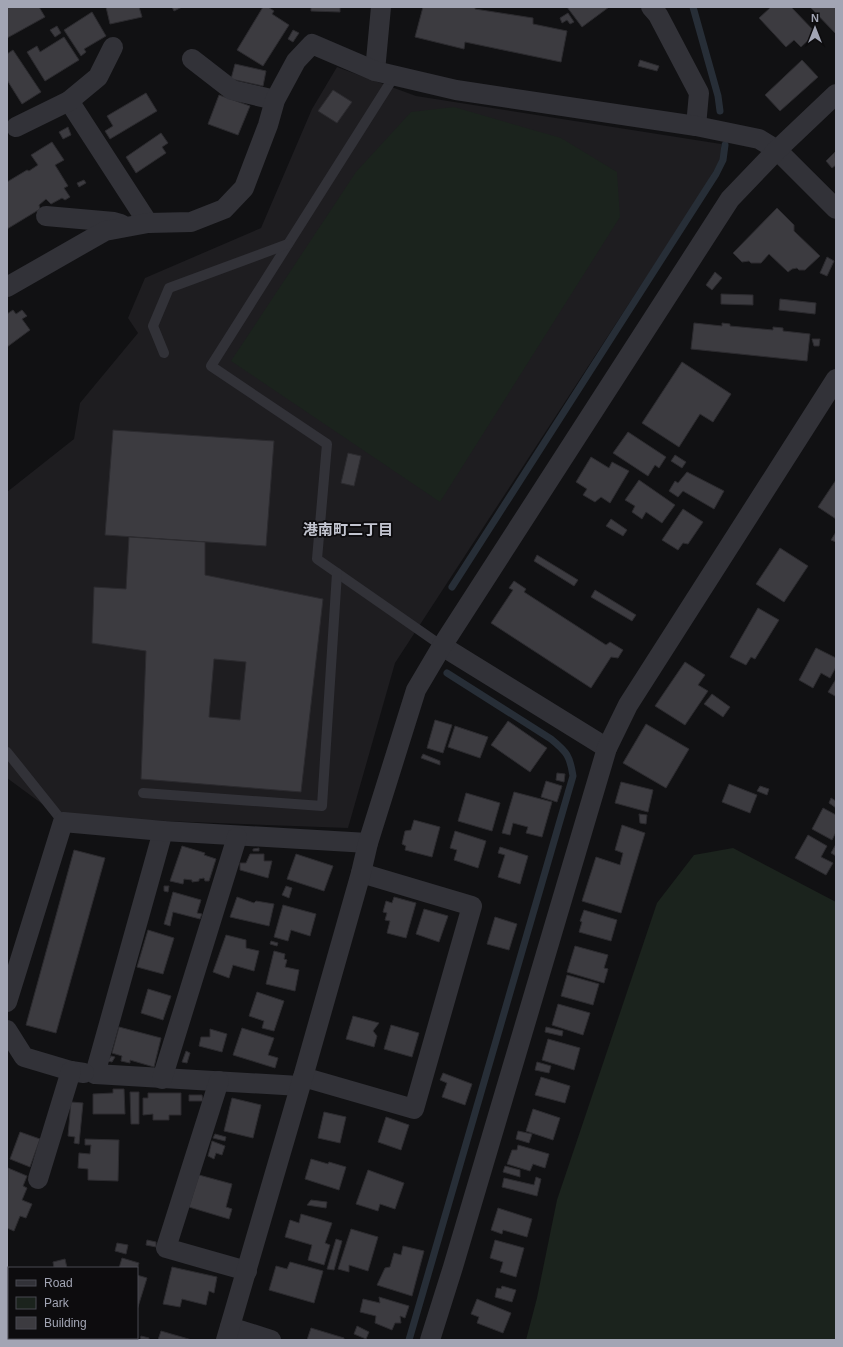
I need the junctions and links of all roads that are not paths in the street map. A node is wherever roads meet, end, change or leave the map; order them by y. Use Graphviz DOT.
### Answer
graph roads {
  1 [pos="381,7"];
  2 [pos="652,7"];
  3 [pos="113,48"];
  4 [pos="192,59"];
  5 [pos="375,70"];
  6 [pos="394,75"];
  7 [pos="836,94"];
  8 [pos="275,100"];
  9 [pos="69,101"];
  10 [pos="696,126"];
  11 [pos="16,127"];
  12 [pos="776,150"];
  13 [pos="836,209"];
  14 [pos="46,216"];
  15 [pos="148,223"];
  16 [pos="127,226"];
  17 [pos="288,244"];
  18 [pos="7,287"];
  19 [pos="164,353"];
  20 [pos="836,379"];
  21 [pos="336,573"];
  22 [pos="442,646"];
  23 [pos="607,748"];
  24 [pos="7,752"];
  25 [pos="143,793"];
  26 [pos="63,822"];
  27 [pos="162,831"];
  28 [pos="237,837"];
  29 [pos="368,843"];
  30 [pos="361,873"];
  31 [pos="7,1002"];
  32 [pos="7,1030"];
  33 [pos="71,1072"];
  34 [pos="95,1074"];
  35 [pos="162,1079"];
  36 [pos="219,1081"];
  37 [pos="302,1082"];
  38 [pos="38,1179"];
  39 [pos="247,1271"];
  40 [pos="228,1333"];
  41 [pos="271,1340"];
  42 [pos="430,1340"];
  1 -- 5 [label="street"];
  2 -- 10 [label="street"];
  3 -- 9 [label="street"];
  4 -- 8 [label="street"];
  5 -- 6 [label="street"];
  5 -- 8 [label="street"];
  6 -- 10 [label="street"];
  6 -- 17 [label="lane"];
  7 -- 12 [label="street"];
  8 -- 15 [label="street"];
  9 -- 11 [label="street"];
  9 -- 15 [label="street"];
  10 -- 12 [label="street"];
  12 -- 13 [label="street"];
  12 -- 22 [label="street"];
  14 -- 16 [label="street"];
  15 -- 16 [label="street"];
  16 -- 18 [label="street"];
  17 -- 19 [label="lane"];
  17 -- 21 [label="lane"];
  20 -- 23 [label="street"];
  21 -- 22 [label="lane"];
  21 -- 25 [label="lane"];
  22 -- 23 [label="street"];
  22 -- 29 [label="street"];
  23 -- 42 [label="street"];
  24 -- 26 [label="lane"];
  26 -- 27 [label="street"];
  26 -- 31 [label="street"];
  27 -- 28 [label="street"];
  27 -- 34 [label="street"];
  28 -- 29 [label="street"];
  28 -- 35 [label="street"];
  29 -- 30 [label="street"];
  30 -- 37 [label="street"];
  30 -- 37 [label="street"];
  32 -- 33 [label="street"];
  33 -- 34 [label="street"];
  33 -- 38 [label="street"];
  34 -- 35 [label="street"];
  35 -- 36 [label="street"];
  36 -- 37 [label="street"];
  36 -- 39 [label="street"];
  37 -- 39 [label="street"];
  39 -- 40 [label="street"];
  40 -- 41 [label="street"];
}
